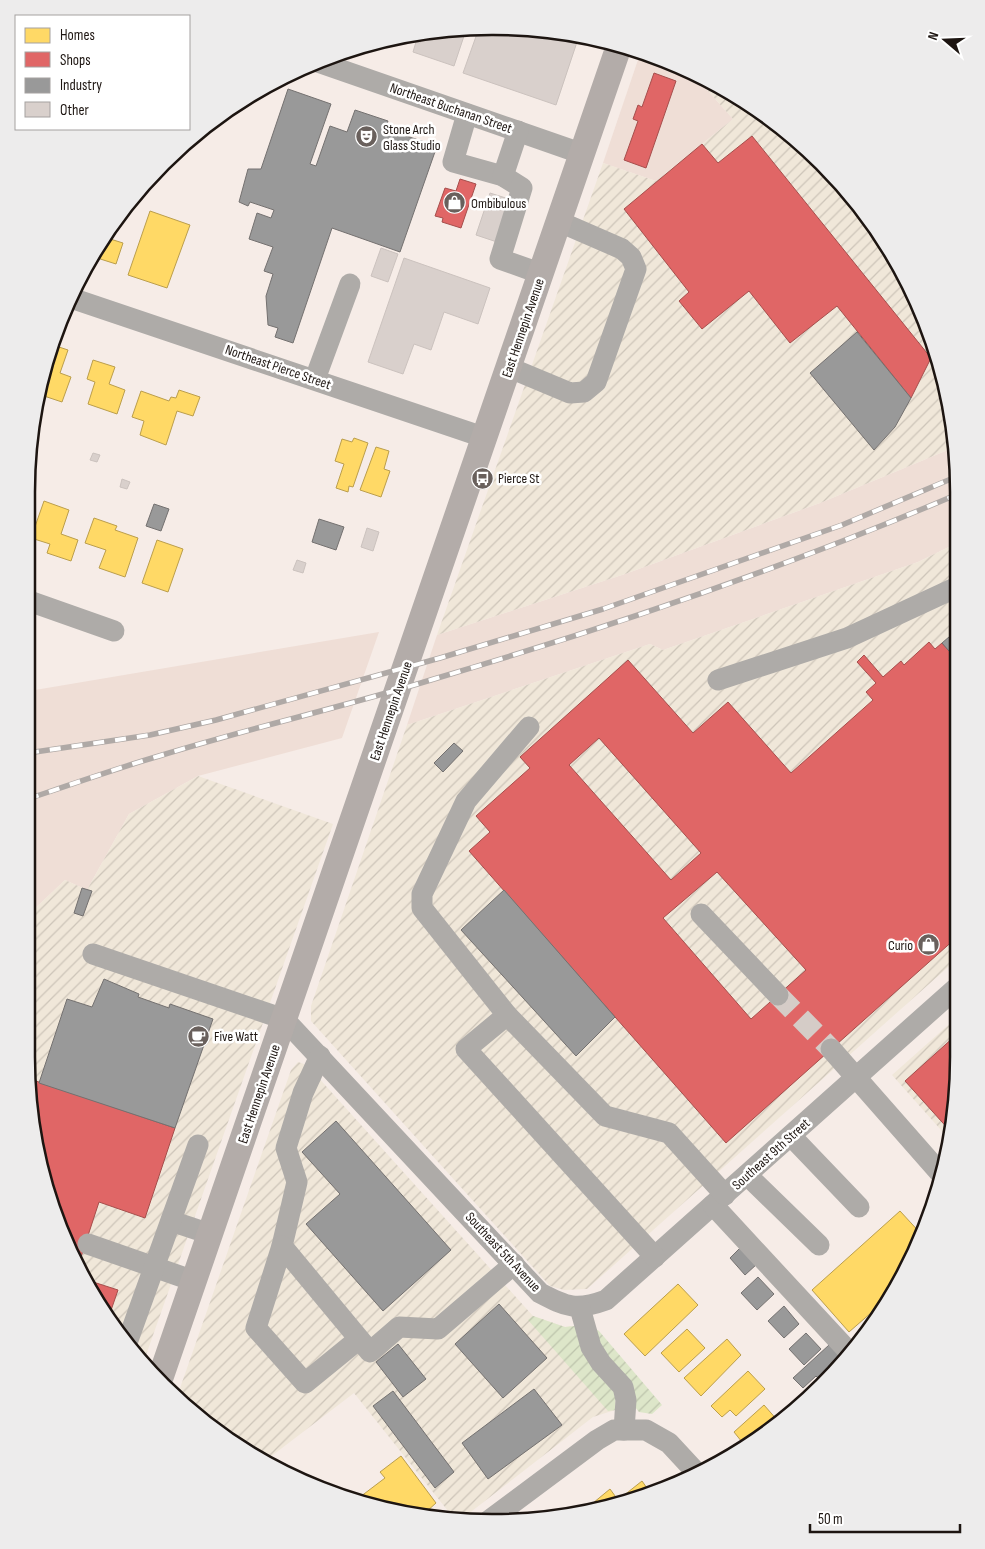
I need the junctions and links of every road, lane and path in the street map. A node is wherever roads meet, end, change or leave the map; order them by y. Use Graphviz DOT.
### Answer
graph roads {
  1 [pos="618,53"];
  2 [pos="328,66"];
  3 [pos="467,114"];
  4 [pos="518,131"];
  5 [pos="583,154"];
  6 [pos="503,176"];
  7 [pos="560,222"];
  8 [pos="542,274"];
  9 [pos="350,284"];
  10 [pos="77,300"];
  11 [pos="510,368"];
  12 [pos="315,379"];
  13 [pos="486,438"];
  14 [pos="950,590"];
  15 [pos="35,603"];
  16 [pos="114,631"];
  17 [pos="718,680"];
  18 [pos="529,727"];
  19 [pos="701,914"];
  20 [pos="93,954"];
  21 [pos="950,993"];
  22 [pos="778,995"];
  23 [pos="506,1015"];
  24 [pos="284,1019"];
  25 [pos="831,1049"];
  26 [pos="320,1056"];
  27 [pos="856,1078"];
  28 [pos="792,1136"];
  29 [pos="198,1145"];
  30 [pos="936,1168"];
  31 [pos="747,1175"];
  32 [pos="719,1200"];
  33 [pos="859,1207"];
  34 [pos="171,1221"];
  35 [pos="210,1234"];
  36 [pos="88,1244"];
  37 [pos="282,1246"];
  38 [pos="819,1246"];
  39 [pos="654,1257"];
  40 [pos="514,1264"];
  41 [pos="154,1266"];
  42 [pos="194,1281"];
  43 [pos="580,1308"];
  44 [pos="130,1335"];
  45 [pos="359,1339"];
  46 [pos="845,1347"];
  47 [pos="162,1373"];
  48 [pos="624,1430"];
  49 [pos="692,1468"];
  50 [pos="498,1514"];
  1 -- 5 [label="main road, East Hennepin Avenue"];
  2 -- 3 [label="street, Northeast Buchanan Street"];
  3 -- 4 [label="street, Northeast Buchanan Street"];
  3 -- 6 [label="street"];
  4 -- 5 [label="street, Northeast Buchanan Street"];
  4 -- 6 [label="street"];
  5 -- 7 [label="main road, East Hennepin Avenue"];
  6 -- 8 [label="street"];
  7 -- 8 [label="main road, East Hennepin Avenue"];
  7 -- 11 [label="street"];
  8 -- 11 [label="main road, East Hennepin Avenue"];
  9 -- 12 [label="street"];
  10 -- 12 [label="street, Northeast Pierce Street"];
  11 -- 13 [label="main road, East Hennepin Avenue"];
  12 -- 13 [label="street, Northeast Pierce Street"];
  13 -- 24 [label="main road, East Hennepin Avenue"];
  14 -- 17 [label="street"];
  15 -- 16 [label="street"];
  18 -- 23 [label="street"];
  19 -- 22 [label="street"];
  20 -- 24 [label="street"];
  21 -- 27 [label="street, Southeast 9th Street"];
  23 -- 32 [label="street"];
  23 -- 39 [label="street"];
  24 -- 26 [label="street, Southeast 5th Avenue"];
  24 -- 35 [label="main road, East Hennepin Avenue"];
  25 -- 27 [label="street"];
  26 -- 37 [label="street"];
  26 -- 40 [label="street, Southeast 5th Avenue"];
  27 -- 28 [label="street, Southeast 9th Street"];
  27 -- 30 [label="street"];
  28 -- 31 [label="street, Southeast 9th Street"];
  28 -- 33 [label="street"];
  29 -- 34 [label="street"];
  31 -- 32 [label="street, Southeast 9th Street"];
  31 -- 38 [label="street"];
  32 -- 39 [label="street, Southeast 9th Street"];
  32 -- 46 [label="street"];
  34 -- 35 [label="street"];
  34 -- 41 [label="street"];
  35 -- 42 [label="main road, East Hennepin Avenue"];
  36 -- 41 [label="street"];
  37 -- 45 [label="street"];
  37 -- 45 [label="street"];
  39 -- 43 [label="street, Southeast 9th Street"];
  40 -- 43 [label="street, Southeast 5th Avenue"];
  40 -- 45 [label="street"];
  41 -- 42 [label="street"];
  41 -- 44 [label="street"];
  42 -- 47 [label="main road, East Hennepin Avenue"];
  43 -- 48 [label="street"];
  48 -- 49 [label="street"];
  48 -- 50 [label="street"];
}
